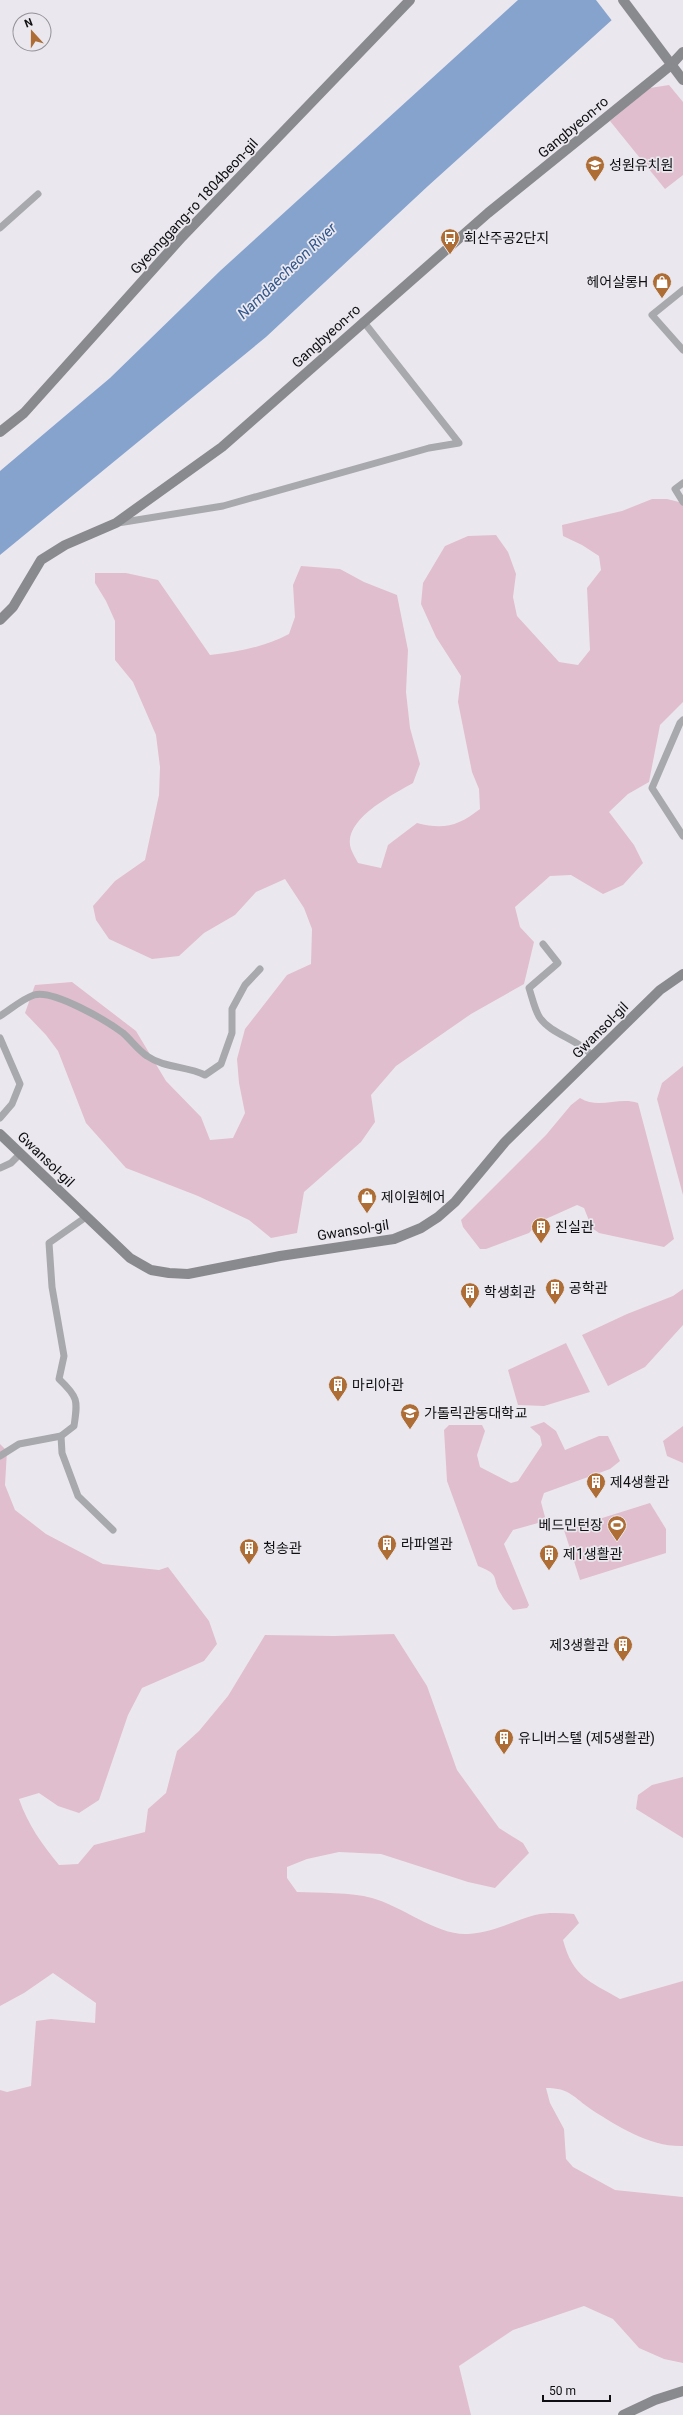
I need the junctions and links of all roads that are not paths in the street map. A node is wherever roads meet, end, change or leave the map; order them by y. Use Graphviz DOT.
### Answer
graph roads {
  1 [pos="410,0"];
  2 [pos="623,0"];
  3 [pos="683,52"];
  4 [pos="671,65"];
  5 [pos="683,80"];
  6 [pos="38,194"];
  7 [pos="0,228"];
  8 [pos="683,290"];
  9 [pos="363,321"];
  10 [pos="683,350"];
  11 [pos="0,432"];
  12 [pos="683,483"];
  13 [pos="683,502"];
  14 [pos="116,523"];
  15 [pos="0,620"];
  16 [pos="682,723"];
  17 [pos="683,836"];
  18 [pos="543,944"];
  19 [pos="260,969"];
  20 [pos="683,974"];
  21 [pos="0,1016"];
  22 [pos="0,1038"];
  23 [pos="593,1057"];
  24 [pos="0,1118"];
  25 [pos="0,1134"];
  26 [pos="20,1154"];
  27 [pos="0,1168"];
  28 [pos="86,1217"];
  29 [pos="61,1436"];
  30 [pos="0,1456"];
  31 [pos="113,1530"];
  32 [pos="683,2391"];
  33 [pos="624,2415"];
  1 -- 11 [label="street, Gyeonggang-ro 1804beon-gil"];
  2 -- 4 [label="street"];
  3 -- 4 [label="street, Gangbyeon-ro"];
  4 -- 5 [label="street"];
  4 -- 9 [label="street, Gangbyeon-ro"];
  6 -- 7 [label="street"];
  8 -- 10 [label="street"];
  9 -- 14 [label="street, Gangbyeon-ro"];
  9 -- 14 [label="street"];
  12 -- 13 [label="street"];
  14 -- 15 [label="street, Gangbyeon-ro"];
  16 -- 17 [label="street"];
  18 -- 23 [label="street"];
  19 -- 21 [label="street"];
  20 -- 23 [label="street, Gwansol-gil"];
  22 -- 24 [label="street"];
  23 -- 28 [label="street, Gwansol-gil"];
  25 -- 26 [label="street, Gwansol-gil"];
  26 -- 27 [label="street"];
  26 -- 28 [label="street, Gwansol-gil"];
  28 -- 29 [label="street"];
  29 -- 30 [label="street"];
  29 -- 31 [label="street"];
  32 -- 33 [label="street"];
}
